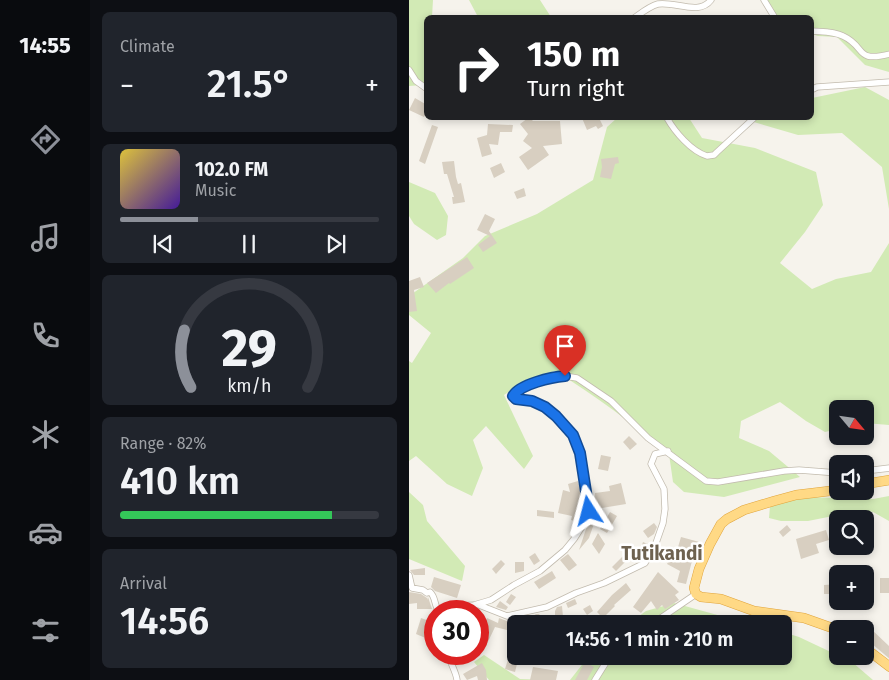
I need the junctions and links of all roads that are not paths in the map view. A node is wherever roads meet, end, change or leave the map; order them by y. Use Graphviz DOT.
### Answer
graph roads {
  1 [pos="711,0"];
  2 [pos="764,0"];
  3 [pos="639,15"];
  4 [pos="773,15"];
  5 [pos="814,31"];
  6 [pos="889,54"];
  7 [pos="409,70"];
  8 [pos="889,82"];
  9 [pos="424,87"];
  10 [pos="814,88"];
  11 [pos="668,120"];
  12 [pos="751,120"];
  13 [pos="668,451"];
  14 [pos="889,468"];
  15 [pos="874,470"];
  16 [pos="829,472"];
  17 [pos="889,480"];
  18 [pos="874,482"];
  19 [pos="829,491"];
  20 [pos="409,575"];
  21 [pos="697,594"];
  22 [pos="434,600"];
  23 [pos="489,600"];
  24 [pos="489,609"];
  25 [pos="666,615"];
  26 [pos="829,627"];
  27 [pos="874,655"];
  28 [pos="453,665"];
  29 [pos="604,665"];
  30 [pos="889,667"];
  31 [pos="457,680"];
  32 [pos="595,680"];
  1 -- 3 [label="street"];
  2 -- 4 [label="street"];
  5 -- 6 [label="street"];
  7 -- 9 [label="street"];
  8 -- 10 [label="street"];
  11 -- 12 [label="street"];
  13 -- 16 [label="street"];
  13 -- 23 [label="street"];
  13 -- 24 [label="street"];
  14 -- 15 [label="street"];
  17 -- 18 [label="highway"];
  19 -- 21 [label="highway"];
  20 -- 22 [label="street"];
  21 -- 25 [label="street"];
  21 -- 26 [label="highway"];
  27 -- 30 [label="highway"];
  28 -- 31 [label="street"];
  29 -- 32 [label="street"];
}
